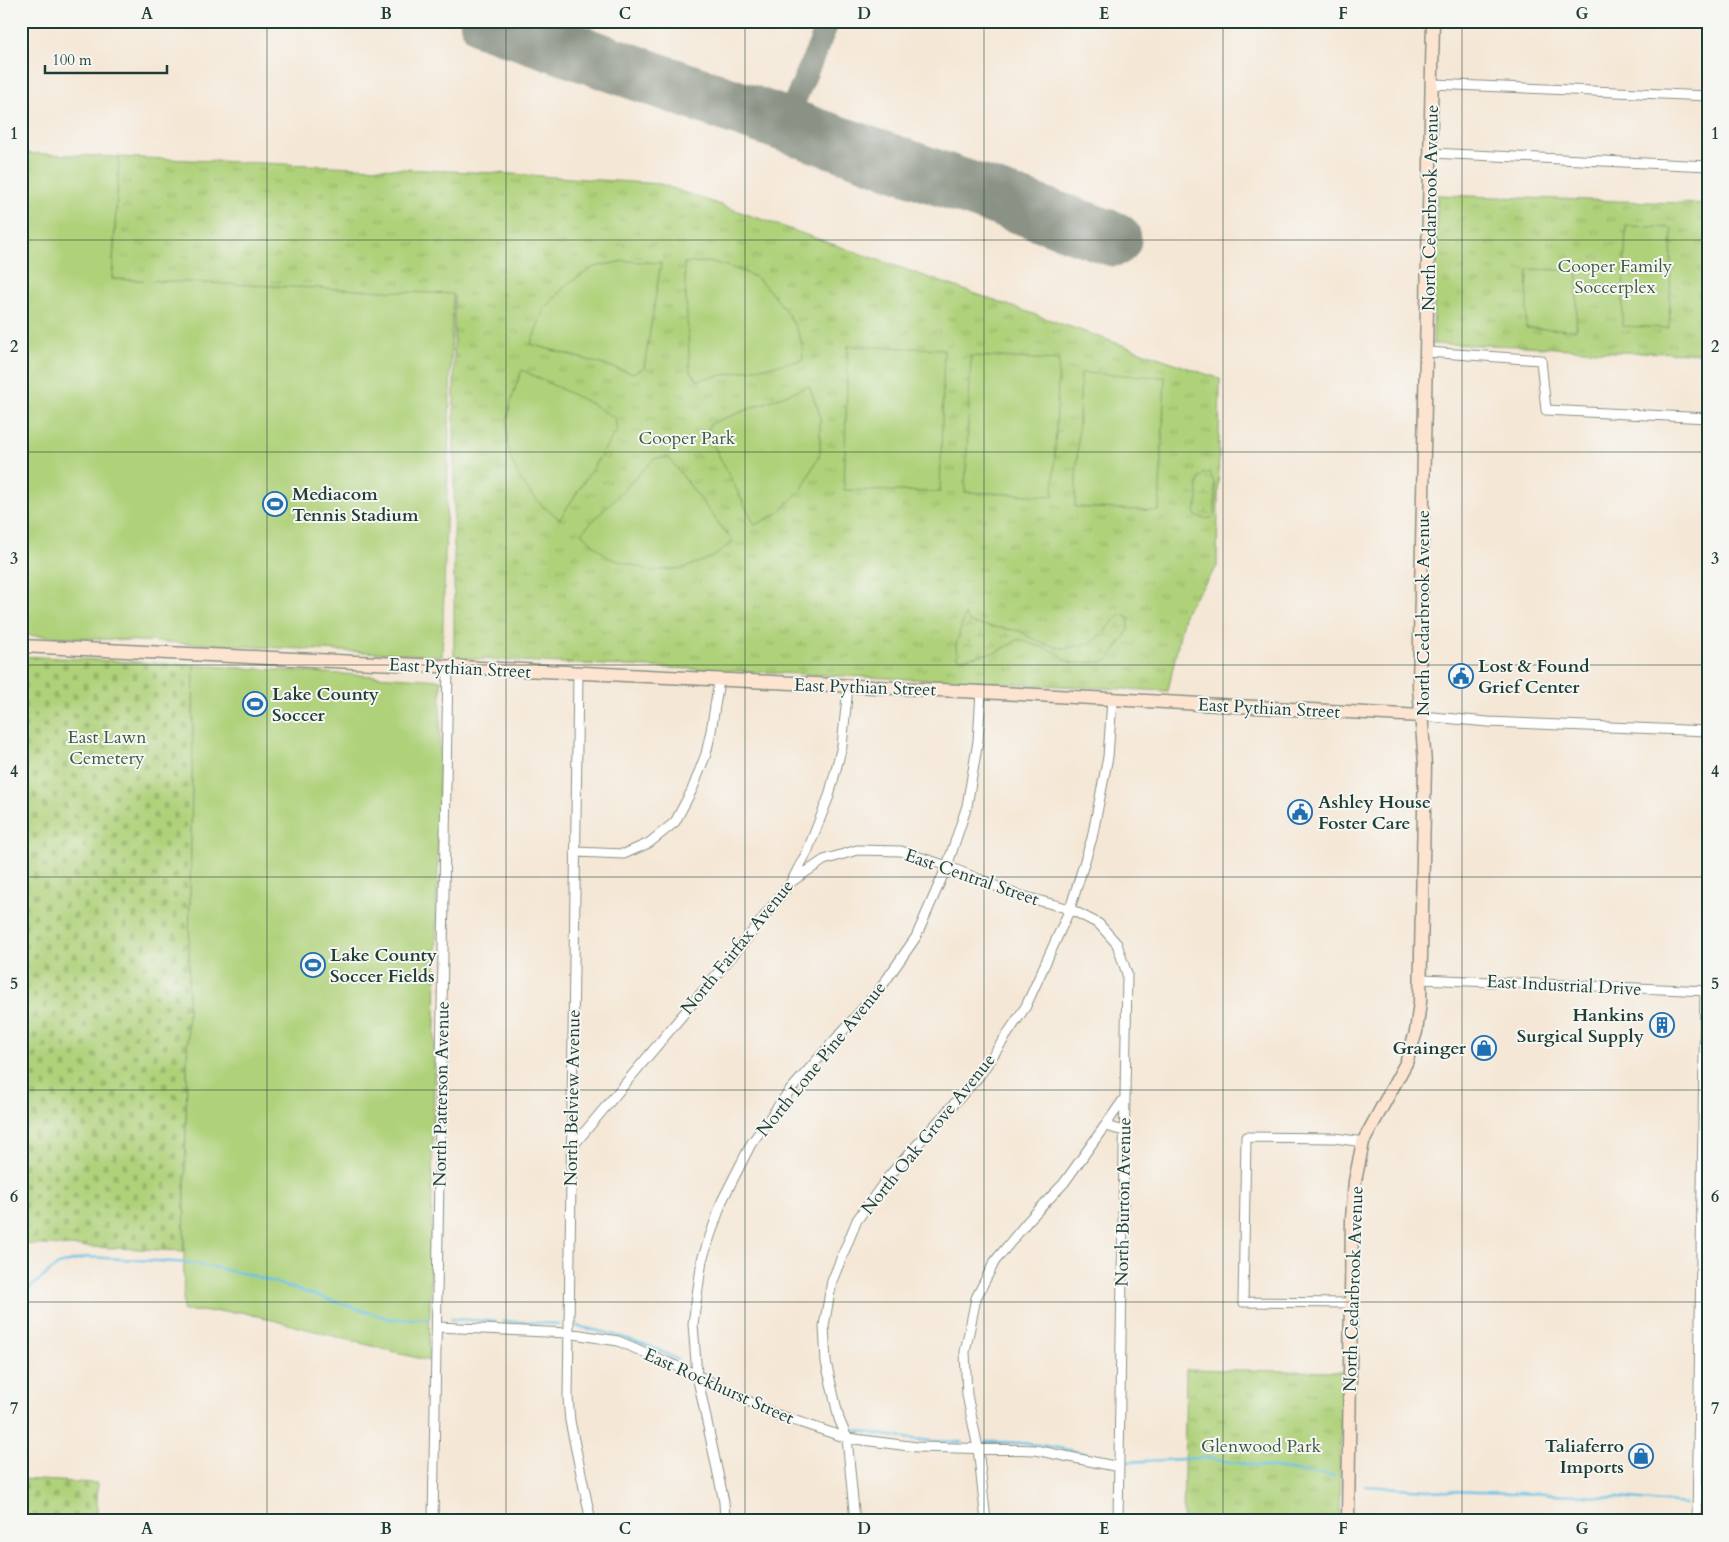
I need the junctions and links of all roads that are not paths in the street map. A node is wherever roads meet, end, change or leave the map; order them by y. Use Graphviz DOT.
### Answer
graph roads {
  1 [pos="1434,21"];
  2 [pos="1661,21"];
  3 [pos="1708,23"];
  4 [pos="1433,84"];
  5 [pos="1708,96"];
  6 [pos="1431,153"];
  7 [pos="1708,166"];
  8 [pos="1427,352"];
  9 [pos="1708,418"];
  10 [pos="21,646"];
  11 [pos="448,667"];
  12 [pos="578,673"];
  13 [pos="719,680"];
  14 [pos="848,687"];
  15 [pos="981,692"];
  16 [pos="1112,700"];
  17 [pos="1422,716"];
  18 [pos="1708,732"];
  19 [pos="575,852"];
  20 [pos="806,852"];
  21 [pos="824,860"];
  22 [pos="946,866"];
  23 [pos="791,882"];
  24 [pos="1070,909"];
  25 [pos="1421,979"];
  26 [pos="1706,991"];
  27 [pos="1124,1099"];
  28 [pos="1105,1126"];
  29 [pos="1124,1131"];
  30 [pos="1363,1142"];
  31 [pos="572,1147"];
  32 [pos="1352,1303"];
  33 [pos="437,1328"];
  34 [pos="568,1333"];
  35 [pos="697,1375"];
  36 [pos="848,1438"];
  37 [pos="978,1448"];
  38 [pos="1119,1467"];
  39 [pos="433,1521"];
  40 [pos="591,1521"];
  41 [pos="725,1521"];
  42 [pos="855,1521"];
  43 [pos="986,1521"];
  44 [pos="1118,1521"];
  45 [pos="1348,1521"];
  46 [pos="1697,1521"];
  1 -- 4 [label="street, North Cedarbrook Avenue"];
  2 -- 3 [label="street"];
  4 -- 5 [label="street"];
  4 -- 6 [label="street, North Cedarbrook Avenue"];
  6 -- 7 [label="street"];
  6 -- 8 [label="street, North Cedarbrook Avenue"];
  8 -- 9 [label="street"];
  8 -- 17 [label="street, North Cedarbrook Avenue"];
  10 -- 11 [label="street, East Pythian Street"];
  11 -- 12 [label="street, East Pythian Street"];
  11 -- 33 [label="street, North Patterson Avenue"];
  12 -- 13 [label="street, East Pythian Street"];
  12 -- 19 [label="street, North Belview Avenue"];
  13 -- 14 [label="street, East Pythian Street"];
  13 -- 19 [label="street"];
  14 -- 15 [label="street, East Pythian Street"];
  14 -- 20 [label="street, North Fairfax Avenue"];
  15 -- 16 [label="street, East Pythian Street"];
  15 -- 22 [label="street, North Lone Pine Avenue"];
  16 -- 17 [label="street, East Pythian Street"];
  16 -- 24 [label="street, North Oak Grove Avenue"];
  17 -- 18 [label="street, East Pythian Street"];
  17 -- 25 [label="street, North Cedarbrook Avenue"];
  19 -- 31 [label="street, North Belview Avenue"];
  20 -- 21 [label="street"];
  20 -- 23 [label="street, North Fairfax Avenue"];
  21 -- 22 [label="street, East Central Street"];
  21 -- 23 [label="street, East Central Street"];
  22 -- 24 [label="street, East Central Street"];
  22 -- 35 [label="street, North Lone Pine Avenue"];
  23 -- 31 [label="street, North Fairfax Avenue"];
  24 -- 27 [label="street, North Burton Avenue"];
  24 -- 36 [label="street, North Oak Grove Avenue"];
  25 -- 26 [label="street, East Industrial Drive"];
  25 -- 30 [label="street, North Cedarbrook Avenue"];
  26 -- 46 [label="street"];
  27 -- 28 [label="street"];
  27 -- 29 [label="street, North Burton Avenue"];
  28 -- 29 [label="street"];
  28 -- 37 [label="street"];
  29 -- 38 [label="street, North Burton Avenue"];
  30 -- 32 [label="street, North Cedarbrook Avenue"];
  30 -- 32 [label="street"];
  31 -- 34 [label="street, North Belview Avenue"];
  32 -- 45 [label="street, North Cedarbrook Avenue"];
  33 -- 34 [label="street, East Rockhurst Street"];
  33 -- 39 [label="street, North Patterson Avenue"];
  34 -- 35 [label="street, East Rockhurst Street"];
  34 -- 40 [label="street, North Belview Avenue"];
  35 -- 36 [label="street, East Rockhurst Street"];
  35 -- 41 [label="street, North Lone Pine Avenue"];
  36 -- 37 [label="street, East Rockhurst Street"];
  36 -- 42 [label="street, North Oak Grove Avenue"];
  37 -- 38 [label="street, East Rockhurst Street"];
  37 -- 43 [label="street"];
  38 -- 44 [label="street, North Burton Avenue"];
}
